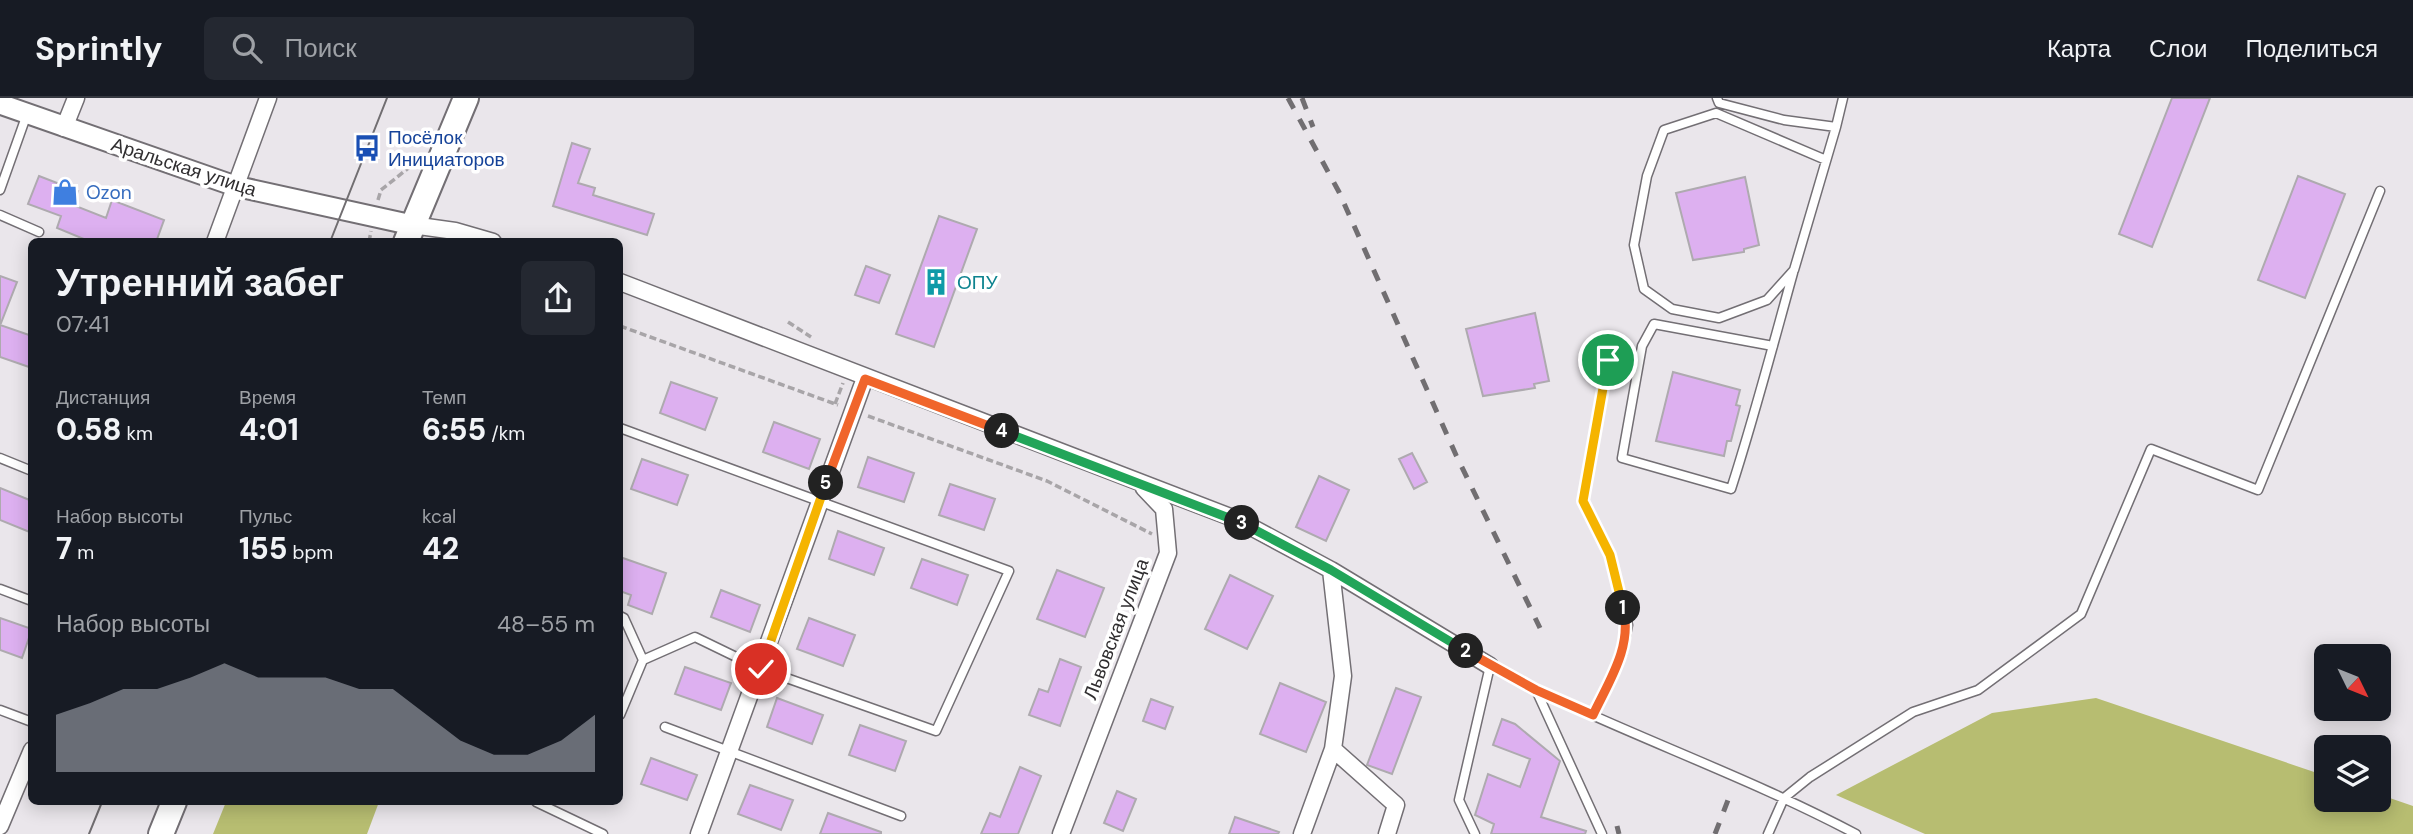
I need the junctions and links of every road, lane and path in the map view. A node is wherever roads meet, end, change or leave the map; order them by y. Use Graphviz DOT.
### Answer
graph roads {
  1 [pos="76,98"];
  2 [pos="268,98"];
  3 [pos="466,98"];
  4 [pos="1717,98"];
  5 [pos="1843,98"];
  6 [pos="0,104"];
  7 [pos="27,114"];
  8 [pos="1836,127"];
  9 [pos="64,128"];
  10 [pos="1826,160"];
  11 [pos="417,161"];
  12 [pos="236,186"];
  13 [pos="0,190"];
  14 [pos="2380,191"];
  15 [pos="0,215"];
  16 [pos="373,216"];
  17 [pos="39,232"];
  18 [pos="409,233"];
  19 [pos="216,238"];
  20 [pos="370,238"];
  21 [pos="479,238"];
  22 [pos="1794,270"];
  23 [pos="623,283"];
  24 [pos="623,327"];
  25 [pos="1773,346"];
  26 [pos="1608,360"];
  27 [pos="865,379"];
  28 [pos="853,411"];
  29 [pos="623,429"];
  30 [pos="0,458"];
  31 [pos="28,469"];
  32 [pos="1140,484"];
  33 [pos="819,502"];
  34 [pos="1157,537"];
  35 [pos="1331,570"];
  36 [pos="0,589"];
  37 [pos="28,600"];
  38 [pos="623,618"];
  39 [pos="643,660"];
  40 [pos="1490,666"];
  41 [pos="761,669"];
  42 [pos="1536,690"];
  43 [pos="623,708"];
  44 [pos="0,710"];
  45 [pos="1593,715"];
  46 [pos="28,720"];
  47 [pos="665,727"];
  48 [pos="1334,749"];
  49 [pos="730,752"];
  50 [pos="28,760"];
  51 [pos="1784,798"];
  52 [pos="173,805"];
  53 [pos="542,805"];
  54 [pos="901,816"];
  55 [pos="0,826"];
  56 [pos="1841,830"];
  57 [pos="161,834"];
  58 [pos="603,834"];
  59 [pos="699,834"];
  60 [pos="1061,834"];
  61 [pos="1302,834"];
  62 [pos="1387,834"];
  63 [pos="1475,834"];
  64 [pos="1602,834"];
  65 [pos="1768,834"];
  66 [pos="1856,834"];
  1 -- 9 [label="street"];
  2 -- 12 [label="street"];
  3 -- 18 [label="main road"];
  4 -- 8 [label="lane"];
  5 -- 8 [label="lane"];
  6 -- 7 [label="street, Аральская улица"];
  7 -- 9 [label="street, Аральская улица"];
  7 -- 13 [label="lane"];
  8 -- 10 [label="lane"];
  9 -- 12 [label="street, Аральская улица"];
  10 -- 22 [label="lane"];
  10 -- 22 [label="lane"];
  11 -- 16 [label="path"];
  12 -- 16 [label="street, Аральская улица"];
  12 -- 19 [label="street"];
  14 -- 51 [label="lane"];
  15 -- 17 [label="lane"];
  16 -- 18 [label="street, Аральская улица"];
  16 -- 20 [label="path"];
  18 -- 21 [label="street"];
  22 -- 25 [label="lane"];
  23 -- 27 [label="street, Львовская улица"];
  24 -- 28 [label="path"];
  25 -- 25 [label="lane"];
  26 -- 45 [label="lane"];
  27 -- 28 [label="street"];
  27 -- 32 [label="street, Львовская улица"];
  28 -- 33 [label="street"];
  28 -- 34 [label="path"];
  29 -- 33 [label="lane"];
  30 -- 31 [label="lane"];
  32 -- 35 [label="street"];
  32 -- 60 [label="street, Львовская улица"];
  33 -- 41 [label="street"];
  33 -- 41 [label="lane"];
  35 -- 40 [label="street"];
  35 -- 48 [label="street"];
  36 -- 37 [label="lane"];
  38 -- 39 [label="lane"];
  39 -- 41 [label="lane"];
  39 -- 43 [label="lane"];
  40 -- 42 [label="lane"];
  40 -- 63 [label="lane"];
  41 -- 49 [label="street"];
  42 -- 45 [label="lane"];
  42 -- 64 [label="lane"];
  44 -- 46 [label="lane"];
  45 -- 51 [label="lane"];
  47 -- 49 [label="lane"];
  48 -- 61 [label="street"];
  48 -- 62 [label="street"];
  49 -- 54 [label="lane"];
  49 -- 59 [label="street"];
  50 -- 55 [label="street"];
  51 -- 56 [label="lane"];
  51 -- 65 [label="lane"];
  52 -- 57 [label="main road"];
  53 -- 58 [label="lane"];
  56 -- 66 [label="lane"];
}
